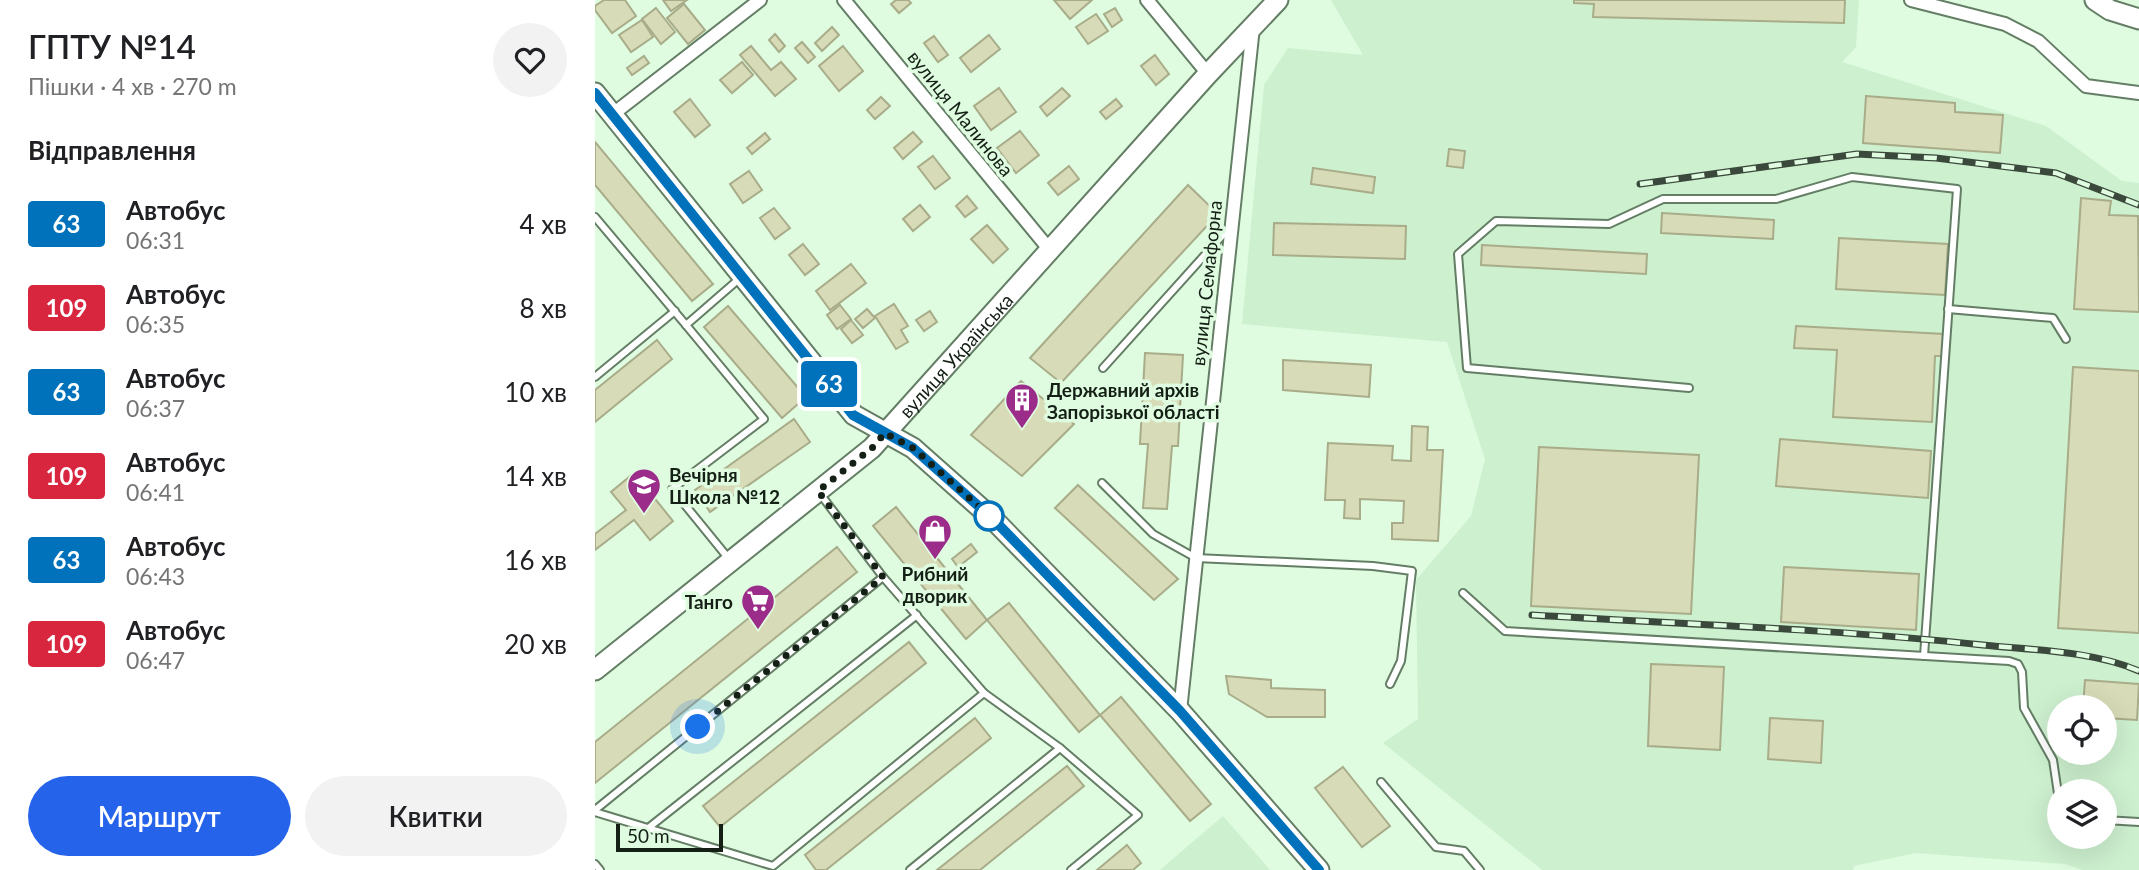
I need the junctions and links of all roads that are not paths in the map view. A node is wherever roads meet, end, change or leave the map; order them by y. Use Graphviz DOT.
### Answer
graph roads {
  1 [pos="760,0"];
  2 [pos="844,0"];
  3 [pos="1147,0"];
  4 [pos="1277,0"];
  5 [pos="1911,0"];
  6 [pos="2095,0"];
  7 [pos="2139,19"];
  8 [pos="1253,27"];
  9 [pos="1208,74"];
  10 [pos="595,93"];
  11 [pos="2139,93"];
  12 [pos="613,114"];
  13 [pos="595,217"];
  14 [pos="1231,225"];
  15 [pos="1049,250"];
  16 [pos="743,275"];
  17 [pos="1948,309"];
  18 [pos="675,311"];
  19 [pos="687,325"];
  20 [pos="2066,339"];
  21 [pos="1103,368"];
  22 [pos="595,377"];
  23 [pos="1689,388"];
  24 [pos="885,433"];
  25 [pos="1102,483"];
  26 [pos="818,491"];
  27 [pos="1196,558"];
  28 [pos="731,561"];
  29 [pos="883,577"];
  30 [pos="1463,593"];
  31 [pos="918,615"];
  32 [pos="1924,656"];
  33 [pos="595,670"];
  34 [pos="1390,684"];
  35 [pos="984,693"];
  36 [pos="1180,711"];
  37 [pos="1059,748"];
  38 [pos="2056,779"];
  39 [pos="1381,782"];
  40 [pos="595,811"];
  41 [pos="2117,821"];
  42 [pos="2139,822"];
  43 [pos="647,829"];
  44 [pos="595,863"];
  45 [pos="773,866"];
  46 [pos="600,870"];
  47 [pos="781,870"];
  48 [pos="910,870"];
  49 [pos="1071,870"];
  50 [pos="1319,870"];
  51 [pos="1480,870"];
  1 -- 12 [label="street"];
  2 -- 15 [label="street, вулиця Малинова"];
  3 -- 9 [label="street"];
  4 -- 8 [label="street, вулиця Українська"];
  5 -- 11 [label="street"];
  6 -- 7 [label="street"];
  8 -- 9 [label="street, вулиця Українська"];
  8 -- 14 [label="street, вулиця Семафорна"];
  9 -- 15 [label="street, вулиця Українська"];
  10 -- 12 [label="street"];
  12 -- 16 [label="street"];
  13 -- 18 [label="lane"];
  14 -- 21 [label="lane"];
  14 -- 27 [label="street, вулиця Семафорна"];
  15 -- 24 [label="street, вулиця Українська"];
  16 -- 19 [label="lane"];
  16 -- 24 [label="street"];
  17 -- 20 [label="lane"];
  17 -- 23 [label="lane"];
  17 -- 32 [label="lane"];
  18 -- 19 [label="lane"];
  18 -- 22 [label="lane"];
  19 -- 28 [label="lane"];
  24 -- 26 [label="street, вулиця Українська"];
  24 -- 36 [label="street"];
  25 -- 27 [label="lane"];
  26 -- 28 [label="street, вулиця Українська"];
  26 -- 29 [label="lane"];
  27 -- 34 [label="lane"];
  27 -- 36 [label="street, вулиця Семафорна"];
  28 -- 33 [label="street, вулиця Українська"];
  29 -- 31 [label="lane"];
  29 -- 40 [label="lane"];
  30 -- 32 [label="lane"];
  31 -- 35 [label="lane"];
  31 -- 43 [label="lane"];
  32 -- 38 [label="lane"];
  35 -- 37 [label="lane"];
  35 -- 45 [label="lane"];
  36 -- 50 [label="street"];
  37 -- 48 [label="lane"];
  37 -- 49 [label="lane"];
  39 -- 51 [label="lane"];
  40 -- 43 [label="lane"];
  41 -- 42 [label="lane"];
  43 -- 45 [label="lane"];
  44 -- 46 [label="lane"];
  45 -- 47 [label="lane"];
}
